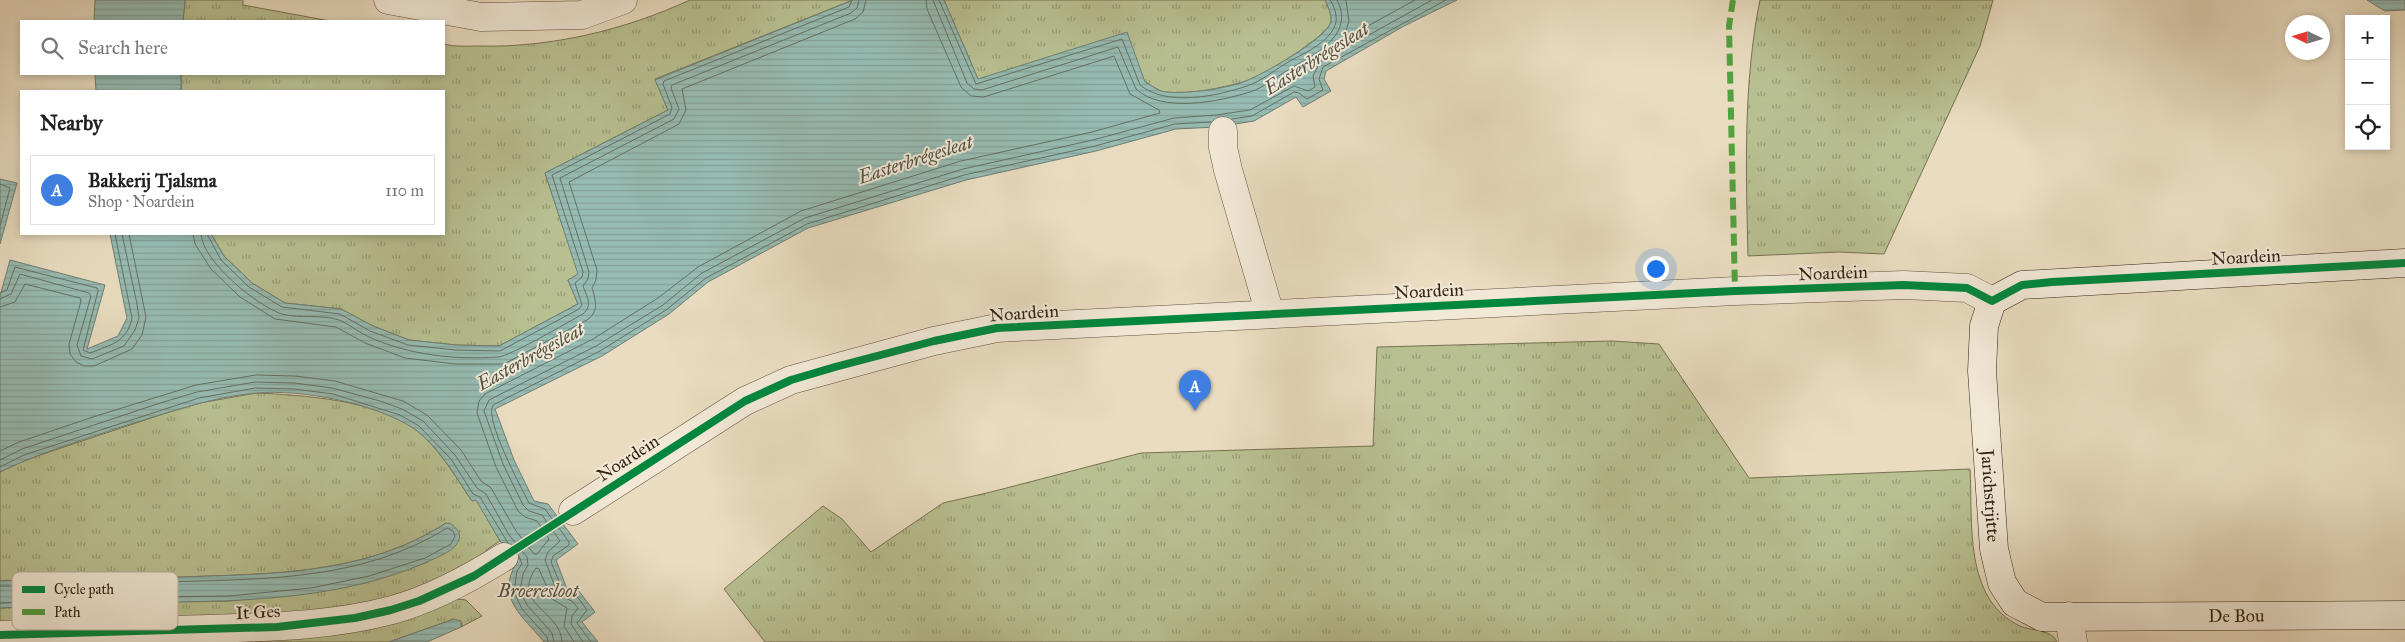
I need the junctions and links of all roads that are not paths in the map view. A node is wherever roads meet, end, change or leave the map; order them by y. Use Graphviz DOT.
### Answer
graph roads {
  1 [pos="388,0"];
  2 [pos="623,0"];
  3 [pos="1223,131"];
  4 [pos="2405,263"];
  5 [pos="1992,301"];
  6 [pos="1270,314"];
  7 [pos="573,511"];
  8 [pos="504,557"];
  9 [pos="2405,615"];
  10 [pos="2071,629"];
  11 [pos="173,630"];
  12 [pos="178,630"];
  13 [pos="0,635"];
  1 -- 2 [label="street"];
  3 -- 6 [label="street"];
  4 -- 5 [label="street, Noardein"];
  5 -- 6 [label="street, Noardein"];
  5 -- 10 [label="street, Jarichstrjitte"];
  6 -- 7 [label="street, Noardein"];
  8 -- 12 [label="street, It Ges"];
  9 -- 10 [label="street, De Bou"];
  11 -- 13 [label="street, It Ges"];
}
